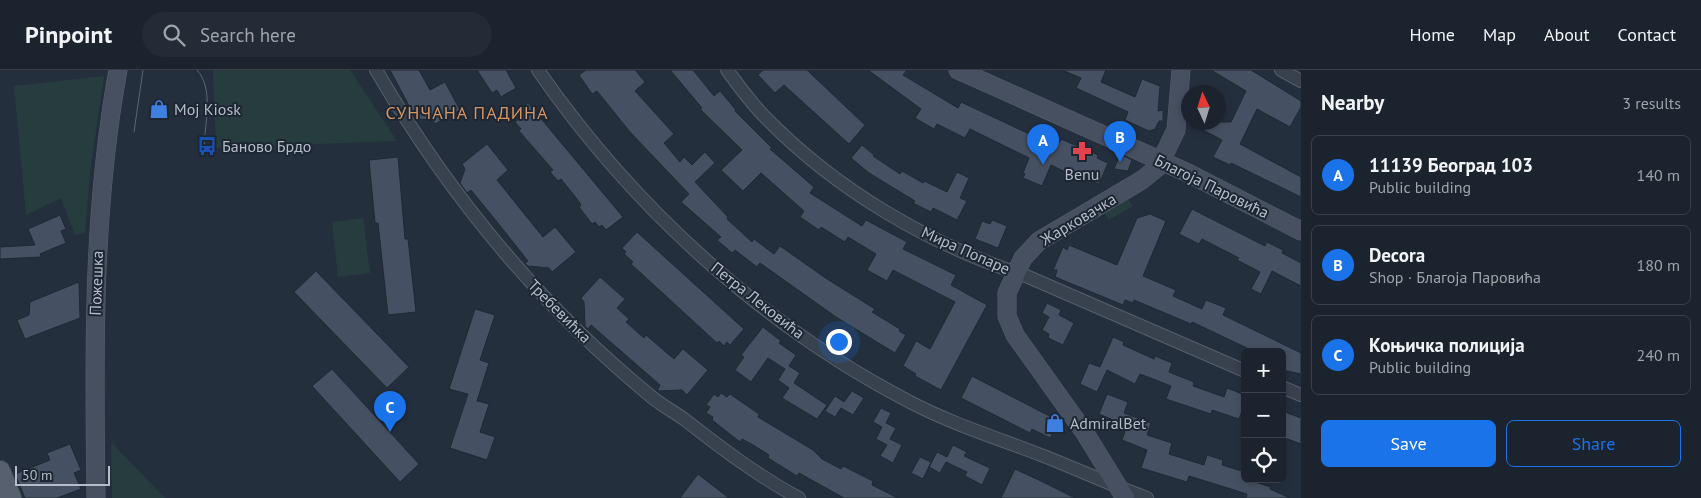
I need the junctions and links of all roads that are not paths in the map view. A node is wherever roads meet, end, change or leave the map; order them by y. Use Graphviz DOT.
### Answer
graph roads {
  1 [pos="118,70"];
  2 [pos="376,70"];
  3 [pos="538,70"];
  4 [pos="726,70"];
  5 [pos="958,70"];
  6 [pos="1181,70"];
  7 [pos="1281,70"];
  8 [pos="1301,81"];
  9 [pos="1162,162"];
  10 [pos="1301,231"];
  11 [pos="1014,272"];
  12 [pos="1241,369"];
  13 [pos="1286,389"];
  14 [pos="1301,395"];
  15 [pos="0,471"];
  16 [pos="1122,493"];
  17 [pos="11,498"];
  18 [pos="96,498"];
  19 [pos="800,498"];
  20 [pos="1147,498"];
  1 -- 18 [label="main road, Пожешка"];
  2 -- 19 [label="street, Требевићка"];
  3 -- 16 [label="street, Петра Лековића"];
  4 -- 11 [label="street, Мира Попаре"];
  5 -- 9 [label="main road, Благоја Паровића"];
  6 -- 9 [label="main road, Жарковачка"];
  7 -- 8 [label="street"];
  9 -- 10 [label="main road, Благоја Паровића"];
  9 -- 11 [label="main road, Жарковачка"];
  11 -- 12 [label="street, Мира Попаре"];
  11 -- 16 [label="main road, Жарковачка"];
  13 -- 14 [label="street"];
  15 -- 17 [label="main road"];
  16 -- 20 [label="street, Петра Лековића"];
}
